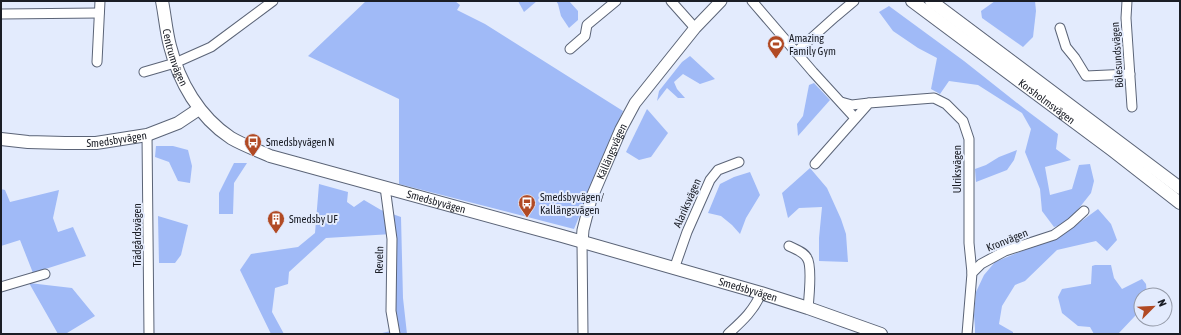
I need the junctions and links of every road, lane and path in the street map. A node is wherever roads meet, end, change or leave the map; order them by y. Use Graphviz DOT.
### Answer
graph roads {
  1 [pos="100,1"];
  2 [pos="162,1"];
  3 [pos="273,1"];
  4 [pos="616,1"];
  5 [pos="671,1"];
  6 [pos="722,1"];
  7 [pos="752,1"];
  8 [pos="854,1"];
  9 [pos="912,1"];
  10 [pos="931,1"];
  11 [pos="1126,1"];
  12 [pos="99,13"];
  13 [pos="1,14"];
  14 [pos="695,28"];
  15 [pos="1060,28"];
  16 [pos="570,49"];
  17 [pos="796,52"];
  18 [pos="97,62"];
  19 [pos="175,63"];
  20 [pos="144,72"];
  21 [pos="1130,74"];
  22 [pos="841,102"];
  23 [pos="869,103"];
  24 [pos="1132,107"];
  25 [pos="199,109"];
  26 [pos="855,118"];
  27 [pos="148,135"];
  28 [pos="1,139"];
  29 [pos="739,162"];
  30 [pos="815,164"];
  31 [pos="385,187"];
  32 [pos="1180,188"];
  33 [pos="1180,203"];
  34 [pos="1084,211"];
  35 [pos="582,242"];
  36 [pos="789,246"];
  37 [pos="674,269"];
  38 [pos="972,272"];
  39 [pos="45,274"];
  40 [pos="1,286"];
  41 [pos="760,293"];
  42 [pos="808,308"];
  43 [pos="149,334"];
  44 [pos="396,334"];
  45 [pos="583,334"];
  46 [pos="728,334"];
  47 [pos="881,334"];
  48 [pos="967,334"];
  1 -- 12 [label="street"];
  2 -- 19 [label="main road, Centrumvägen"];
  3 -- 19 [label="street"];
  4 -- 16 [label="street"];
  5 -- 14 [label="street"];
  6 -- 14 [label="street, Källängsvägen"];
  7 -- 17 [label="street"];
  8 -- 17 [label="street"];
  9 -- 33 [label="main road, Korsholmsvägen"];
  10 -- 32 [label="main road, Korsholmsvägen"];
  11 -- 21 [label="street, Bölesundsvägen"];
  12 -- 13 [label="street"];
  12 -- 18 [label="street"];
  14 -- 35 [label="street, Källängsvägen"];
  15 -- 21 [label="street"];
  17 -- 22 [label="street"];
  19 -- 20 [label="street"];
  19 -- 25 [label="main road, Centrumvägen"];
  21 -- 24 [label="street, Bölesundsvägen"];
  22 -- 23 [label="street, Ulriksvägen"];
  22 -- 26 [label="street"];
  23 -- 26 [label="street"];
  23 -- 38 [label="street, Ulriksvägen"];
  25 -- 27 [label="main road, Smedsbyvägen"];
  25 -- 31 [label="main road, Smedsbyvägen"];
  26 -- 30 [label="street"];
  27 -- 28 [label="main road, Smedsbyvägen"];
  27 -- 43 [label="street, Trädgårdsvägen"];
  29 -- 37 [label="street, Alariksvägen"];
  31 -- 35 [label="main road, Smedsbyvägen"];
  31 -- 44 [label="street, Reveln"];
  34 -- 38 [label="street, Kronvägen"];
  35 -- 37 [label="main road, Smedsbyvägen"];
  35 -- 45 [label="street, Källängsvägen"];
  36 -- 42 [label="street"];
  37 -- 41 [label="main road, Smedsbyvägen"];
  38 -- 48 [label="street"];
  39 -- 40 [label="street"];
  41 -- 42 [label="main road, Smedsbyvägen"];
  41 -- 46 [label="street"];
  42 -- 47 [label="main road, Smedsbyvägen"];
}
